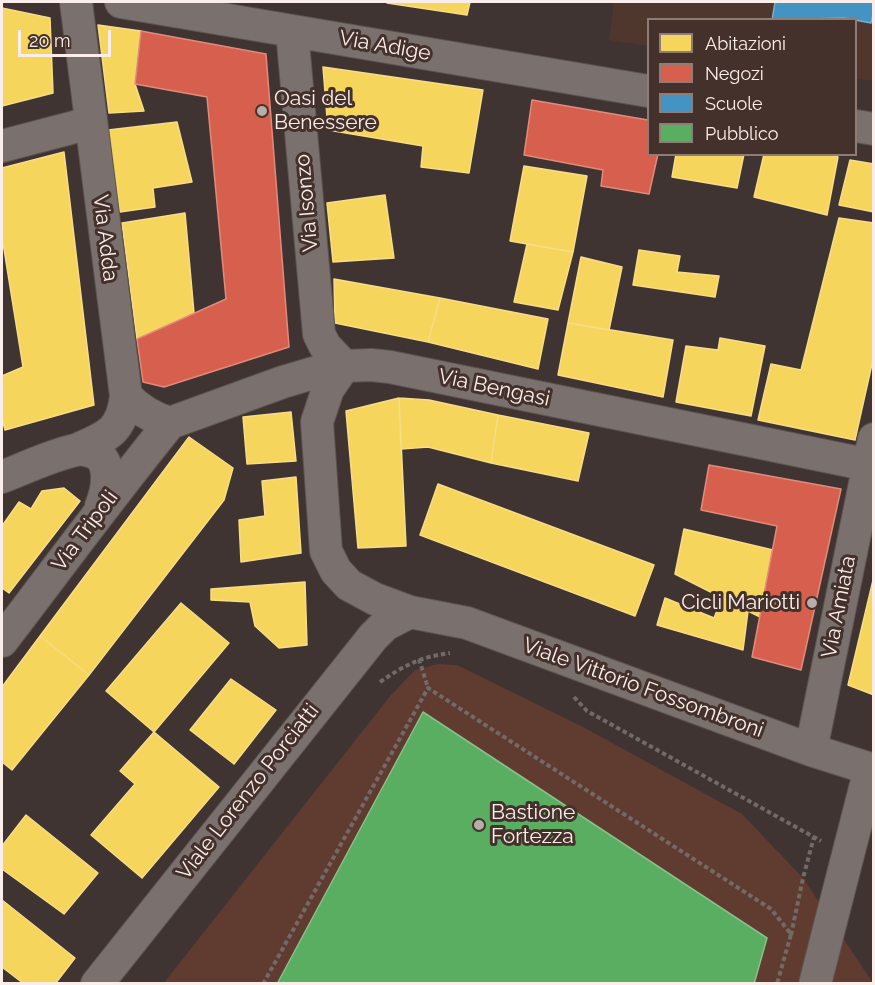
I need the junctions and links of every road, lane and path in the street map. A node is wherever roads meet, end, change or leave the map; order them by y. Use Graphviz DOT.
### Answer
graph roads {
  1 [pos="76,2"];
  2 [pos="121,2"];
  3 [pos="292,31"];
  4 [pos="647,91"];
  5 [pos="90,123"];
  6 [pos="857,126"];
  7 [pos="873,129"];
  8 [pos="2,146"];
  9 [pos="344,366"];
  10 [pos="126,396"];
  11 [pos="170,423"];
  12 [pos="78,449"];
  13 [pos="872,457"];
  14 [pos="2,477"];
  15 [pos="98,516"];
  16 [pos="410,612"];
  17 [pos="2,641"];
  18 [pos="460,652"];
  19 [pos="419,659"];
  20 [pos="380,682"];
  21 [pos="428,688"];
  22 [pos="572,695"];
  23 [pos="811,750"];
  24 [pos="872,770"];
  25 [pos="814,837"];
  26 [pos="847,856"];
  27 [pos="791,934"];
  28 [pos="97,984"];
  29 [pos="263,984"];
  30 [pos="777,984"];
  31 [pos="815,984"];
  1 -- 5 [label="street, Via Adda"];
  2 -- 3 [label="street, Via Adige"];
  3 -- 4 [label="street, Via Adige"];
  3 -- 9 [label="street, Via Isonzo"];
  5 -- 8 [label="street"];
  5 -- 10 [label="street, Via Adda"];
  6 -- 7 [label="street"];
  9 -- 11 [label="street, Via Bengasi"];
  9 -- 13 [label="street, Via Bengasi"];
  9 -- 16 [label="street, Viale Vittorio Fossombroni"];
  10 -- 11 [label="street"];
  10 -- 12 [label="street, Via Adda"];
  11 -- 15 [label="street, Via Tripoli"];
  12 -- 14 [label="street, Via Adda"];
  12 -- 15 [label="street"];
  13 -- 23 [label="street, Via Amiata"];
  15 -- 17 [label="street, Via Tripoli"];
  16 -- 23 [label="street, Viale Vittorio Fossombroni"];
  16 -- 28 [label="street, Viale Lorenzo Porciatti"];
  18 -- 19 [label="path"];
  19 -- 20 [label="path"];
  19 -- 21 [label="path"];
  21 -- 27 [label="path"];
  21 -- 29 [label="path"];
  22 -- 25 [label="path"];
  23 -- 24 [label="street, Viale Vittorio Fossombroni"];
  24 -- 26 [label="street"];
  25 -- 26 [label="path"];
  25 -- 27 [label="path"];
  26 -- 31 [label="street, bridge"];
  27 -- 30 [label="path"];
}
